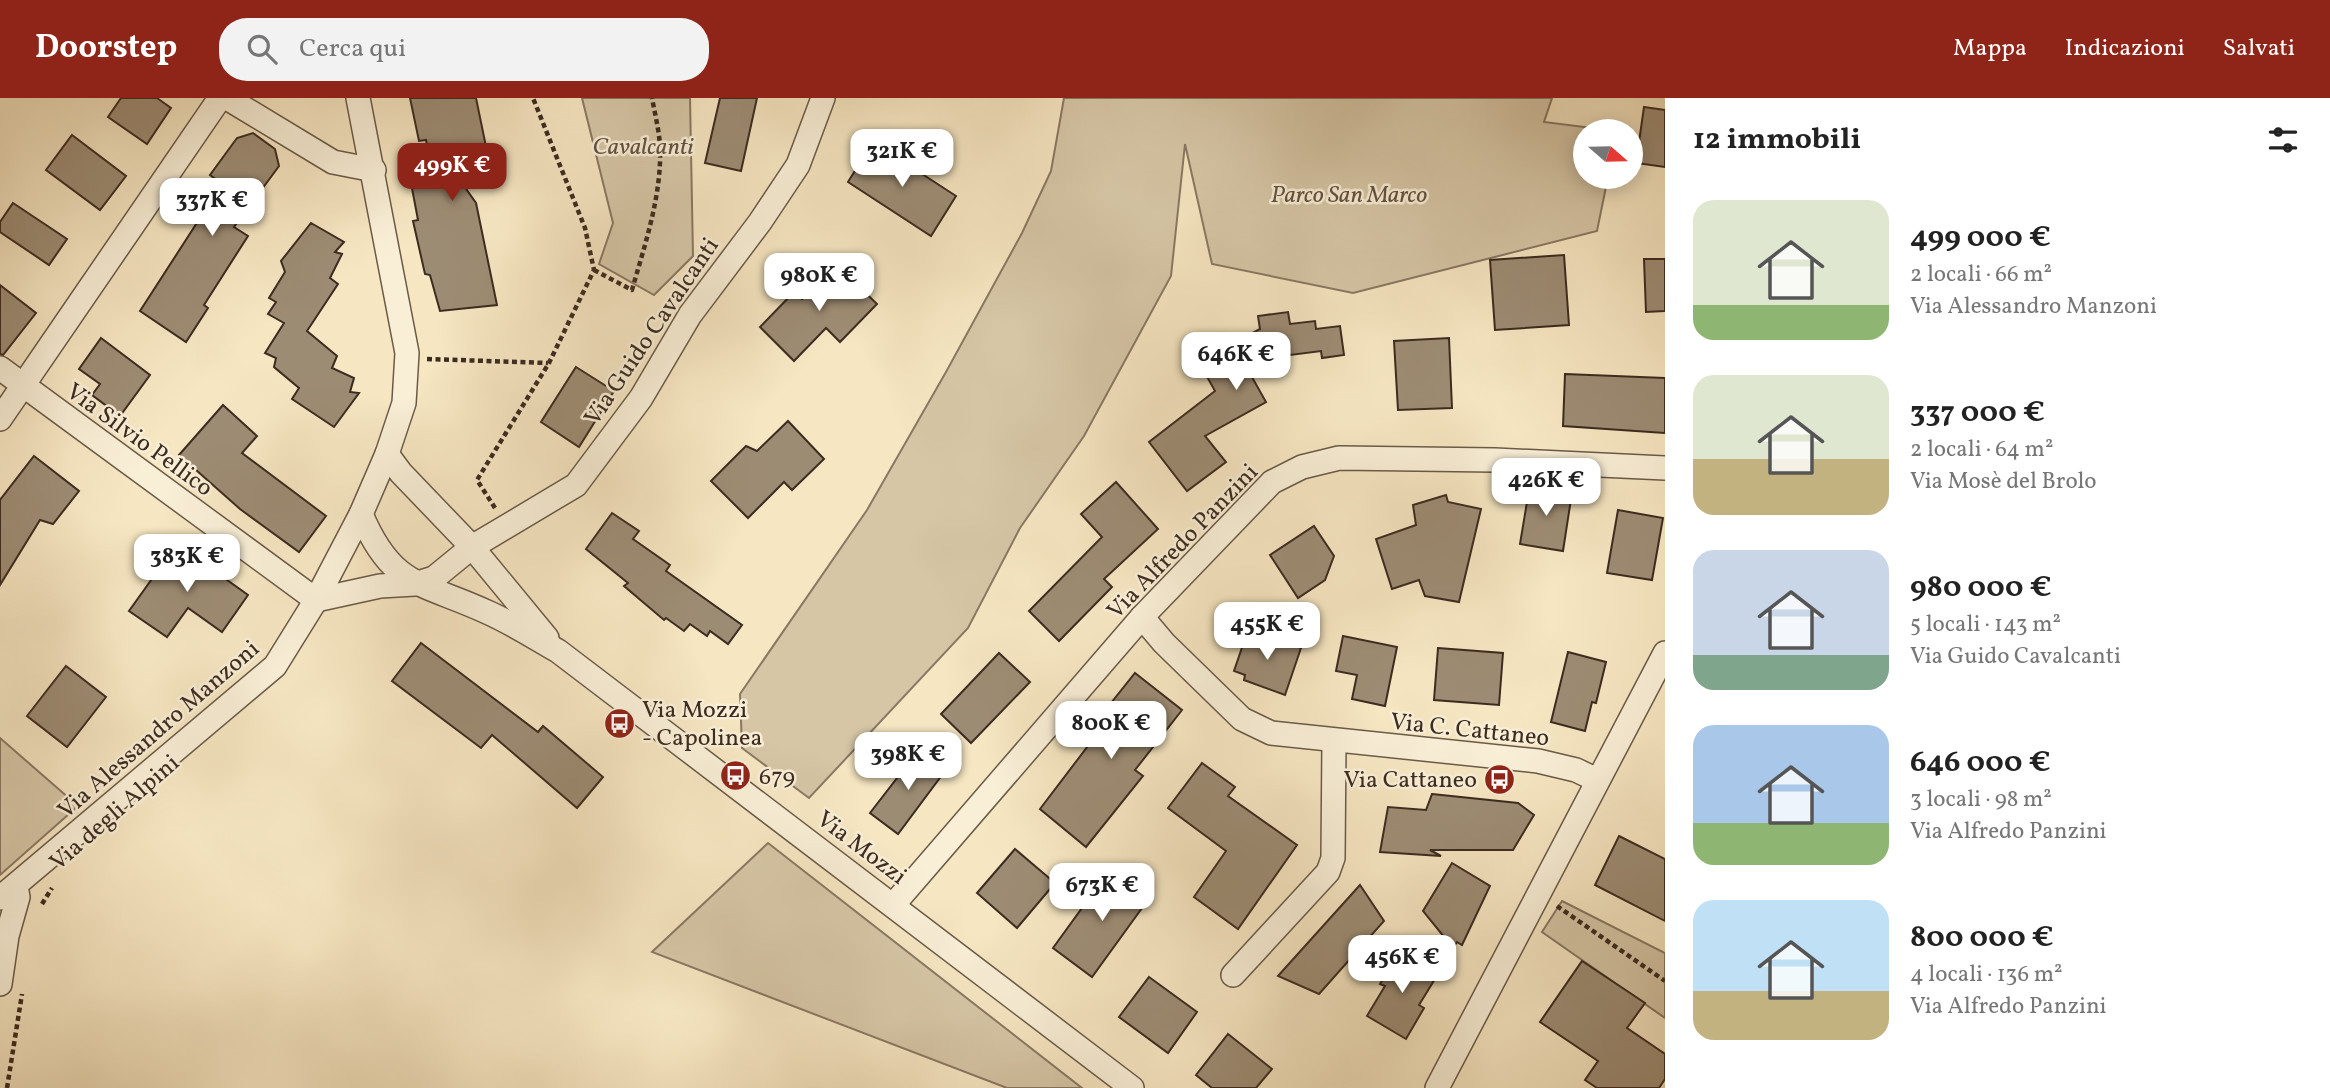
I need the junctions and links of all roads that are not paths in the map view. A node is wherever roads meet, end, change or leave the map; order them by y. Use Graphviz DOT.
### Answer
graph roads {
  1 [pos="220,98"];
  2 [pos="227,98"];
  3 [pos="358,98"];
  4 [pos="823,98"];
  5 [pos="374,170"];
  6 [pos="0,368"];
  7 [pos="23,385"];
  8 [pos="0,419"];
  9 [pos="387,454"];
  10 [pos="1665,468"];
  11 [pos="361,514"];
  12 [pos="472,548"];
  13 [pos="415,584"];
  14 [pos="317,600"];
  15 [pos="1142,617"];
  16 [pos="558,651"];
  17 [pos="1665,653"];
  18 [pos="1334,741"];
  19 [pos="1597,780"];
  20 [pos="8,892"];
  21 [pos="894,904"];
  22 [pos="1233,975"];
  23 [pos="0,984"];
  24 [pos="1132,1088"];
  25 [pos="1437,1088"];
  1 -- 7 [label="street"];
  2 -- 5 [label="street"];
  3 -- 5 [label="street, Via Alessandro Manzoni"];
  4 -- 12 [label="street, Via Guido Cavalcanti"];
  5 -- 9 [label="street, Via Alessandro Manzoni"];
  6 -- 7 [label="street, Via Silvio Pellico"];
  7 -- 8 [label="street"];
  7 -- 14 [label="street, Via Silvio Pellico"];
  9 -- 11 [label="street, Via Alessandro Manzoni"];
  9 -- 12 [label="street, Via Mozzi"];
  10 -- 15 [label="street, Via Alfredo Panzini"];
  11 -- 13 [label="street, Via Mozzi"];
  11 -- 14 [label="street, Via Alessandro Manzoni"];
  12 -- 13 [label="street, Via Mozzi"];
  12 -- 16 [label="street, Via Mozzi"];
  13 -- 14 [label="street, Via Mozzi"];
  13 -- 16 [label="street, Via Mozzi"];
  14 -- 20 [label="street, Via Alessandro Manzoni"];
  15 -- 18 [label="street, Via C. Cattaneo"];
  15 -- 21 [label="street, Via Alfredo Panzini"];
  16 -- 21 [label="street, Via Mozzi"];
  17 -- 19 [label="street"];
  18 -- 19 [label="street, Via C. Cattaneo"];
  18 -- 22 [label="street"];
  19 -- 25 [label="street"];
  20 -- 23 [label="street"];
  21 -- 24 [label="street, Via Mozzi"];
}
